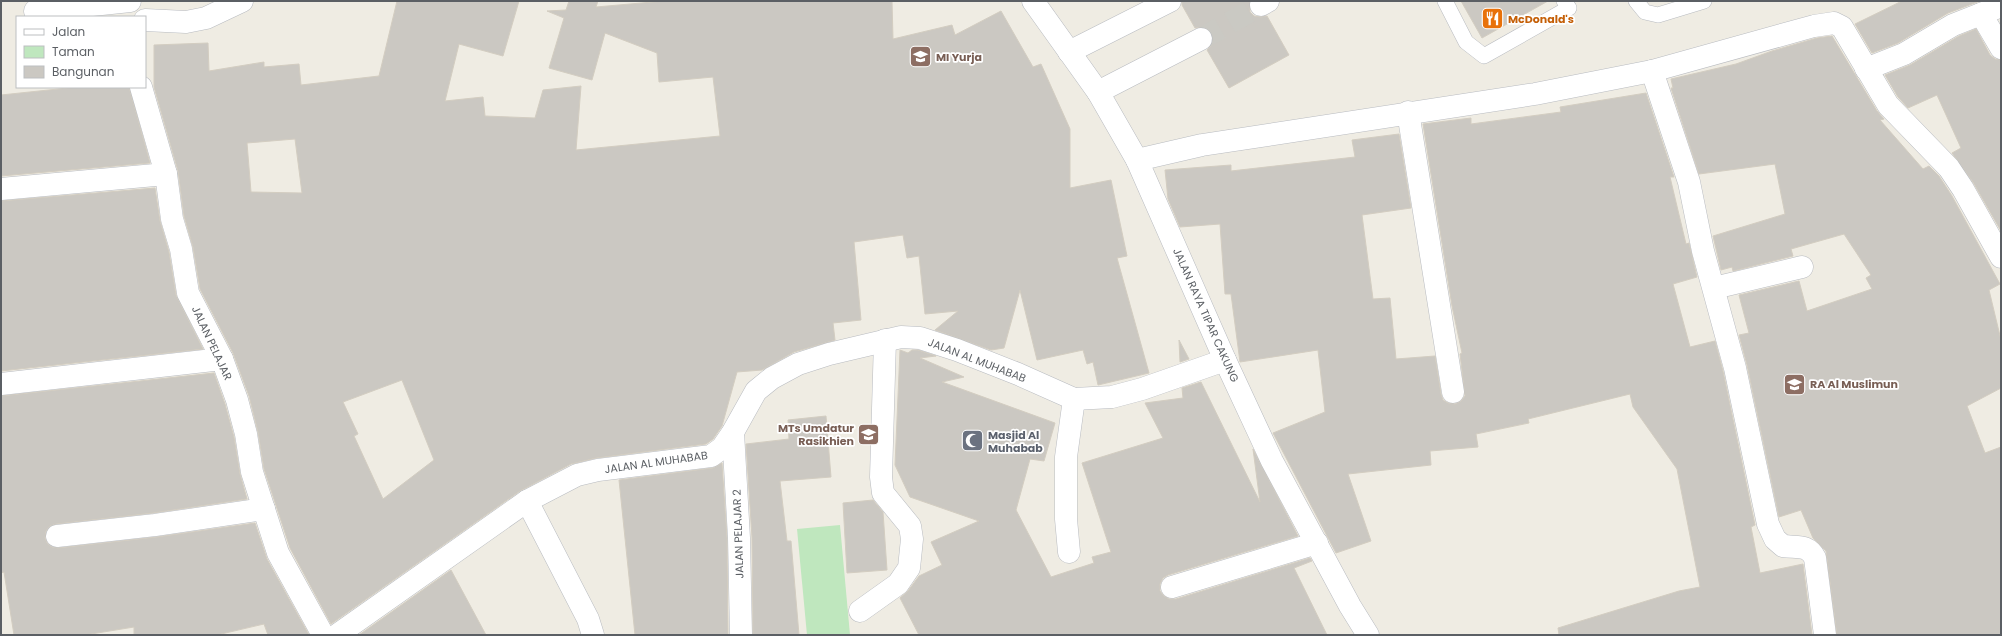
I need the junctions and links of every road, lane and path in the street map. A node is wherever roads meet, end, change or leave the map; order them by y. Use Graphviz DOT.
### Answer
graph roads {
  1 [pos="130,1"];
  2 [pos="242,1"];
  3 [pos="1033,1"];
  4 [pos="1170,1"];
  5 [pos="1445,1"];
  6 [pos="1564,1"];
  7 [pos="1636,1"];
  8 [pos="1704,1"];
  9 [pos="2001,6"];
  10 [pos="35,11"];
  11 [pos="1981,14"];
  12 [pos="131,16"];
  13 [pos="146,20"];
  14 [pos="1201,39"];
  15 [pos="2001,48"];
  16 [pos="1069,52"];
  17 [pos="1866,69"];
  18 [pos="1652,71"];
  19 [pos="141,88"];
  20 [pos="1098,92"];
  21 [pos="1408,112"];
  22 [pos="1137,160"];
  23 [pos="166,174"];
  24 [pos="1,189"];
  25 [pos="2001,257"];
  26 [pos="1802,267"];
  27 [pos="1714,288"];
  28 [pos="885,340"];
  29 [pos="222,359"];
  30 [pos="1225,360"];
  31 [pos="1,384"];
  32 [pos="1452,392"];
  33 [pos="1074,399"];
  34 [pos="733,432"];
  35 [pos="527,501"];
  36 [pos="264,509"];
  37 [pos="57,536"];
  38 [pos="1317,543"];
  39 [pos="1069,552"];
  40 [pos="1172,586"];
  41 [pos="860,611"];
  42 [pos="323,635"];
  43 [pos="337,635"];
  44 [pos="593,635"];
  45 [pos="741,635"];
  46 [pos="1368,635"];
  47 [pos="1825,635"];
  1 -- 10 [label="street"];
  1 -- 12 [label="street"];
  2 -- 13 [label="street"];
  3 -- 16 [label="street, JALAN RAYA TIPAR CAKUNG"];
  4 -- 16 [label="street"];
  5 -- 6 [label="lane"];
  7 -- 8 [label="lane"];
  9 -- 11 [label="street"];
  11 -- 15 [label="street"];
  11 -- 17 [label="street"];
  14 -- 20 [label="street"];
  16 -- 20 [label="street, JALAN RAYA TIPAR CAKUNG"];
  17 -- 18 [label="street"];
  17 -- 25 [label="street"];
  18 -- 21 [label="street"];
  18 -- 27 [label="street"];
  19 -- 23 [label="street, JALAN PELAJAR"];
  20 -- 22 [label="street, JALAN RAYA TIPAR CAKUNG"];
  21 -- 22 [label="street"];
  21 -- 32 [label="street"];
  22 -- 30 [label="street, JALAN RAYA TIPAR CAKUNG"];
  23 -- 24 [label="street"];
  23 -- 29 [label="street, JALAN PELAJAR"];
  26 -- 27 [label="street"];
  27 -- 47 [label="street"];
  28 -- 33 [label="street, JALAN AL MUHABAB"];
  28 -- 34 [label="street, JALAN AL MUHABAB"];
  28 -- 41 [label="street"];
  29 -- 31 [label="street"];
  29 -- 36 [label="street, JALAN PELAJAR"];
  30 -- 33 [label="street, JALAN AL MUHABAB"];
  30 -- 38 [label="street, JALAN RAYA TIPAR CAKUNG"];
  33 -- 39 [label="street"];
  34 -- 35 [label="street, JALAN AL MUHABAB"];
  34 -- 45 [label="street, JALAN PELAJAR 2"];
  35 -- 43 [label="street, JALAN AL MUHABAB"];
  35 -- 44 [label="street"];
  36 -- 37 [label="street"];
  36 -- 42 [label="street, JALAN PELAJAR"];
  38 -- 40 [label="street"];
  38 -- 46 [label="street, JALAN RAYA TIPAR CAKUNG"];
}
